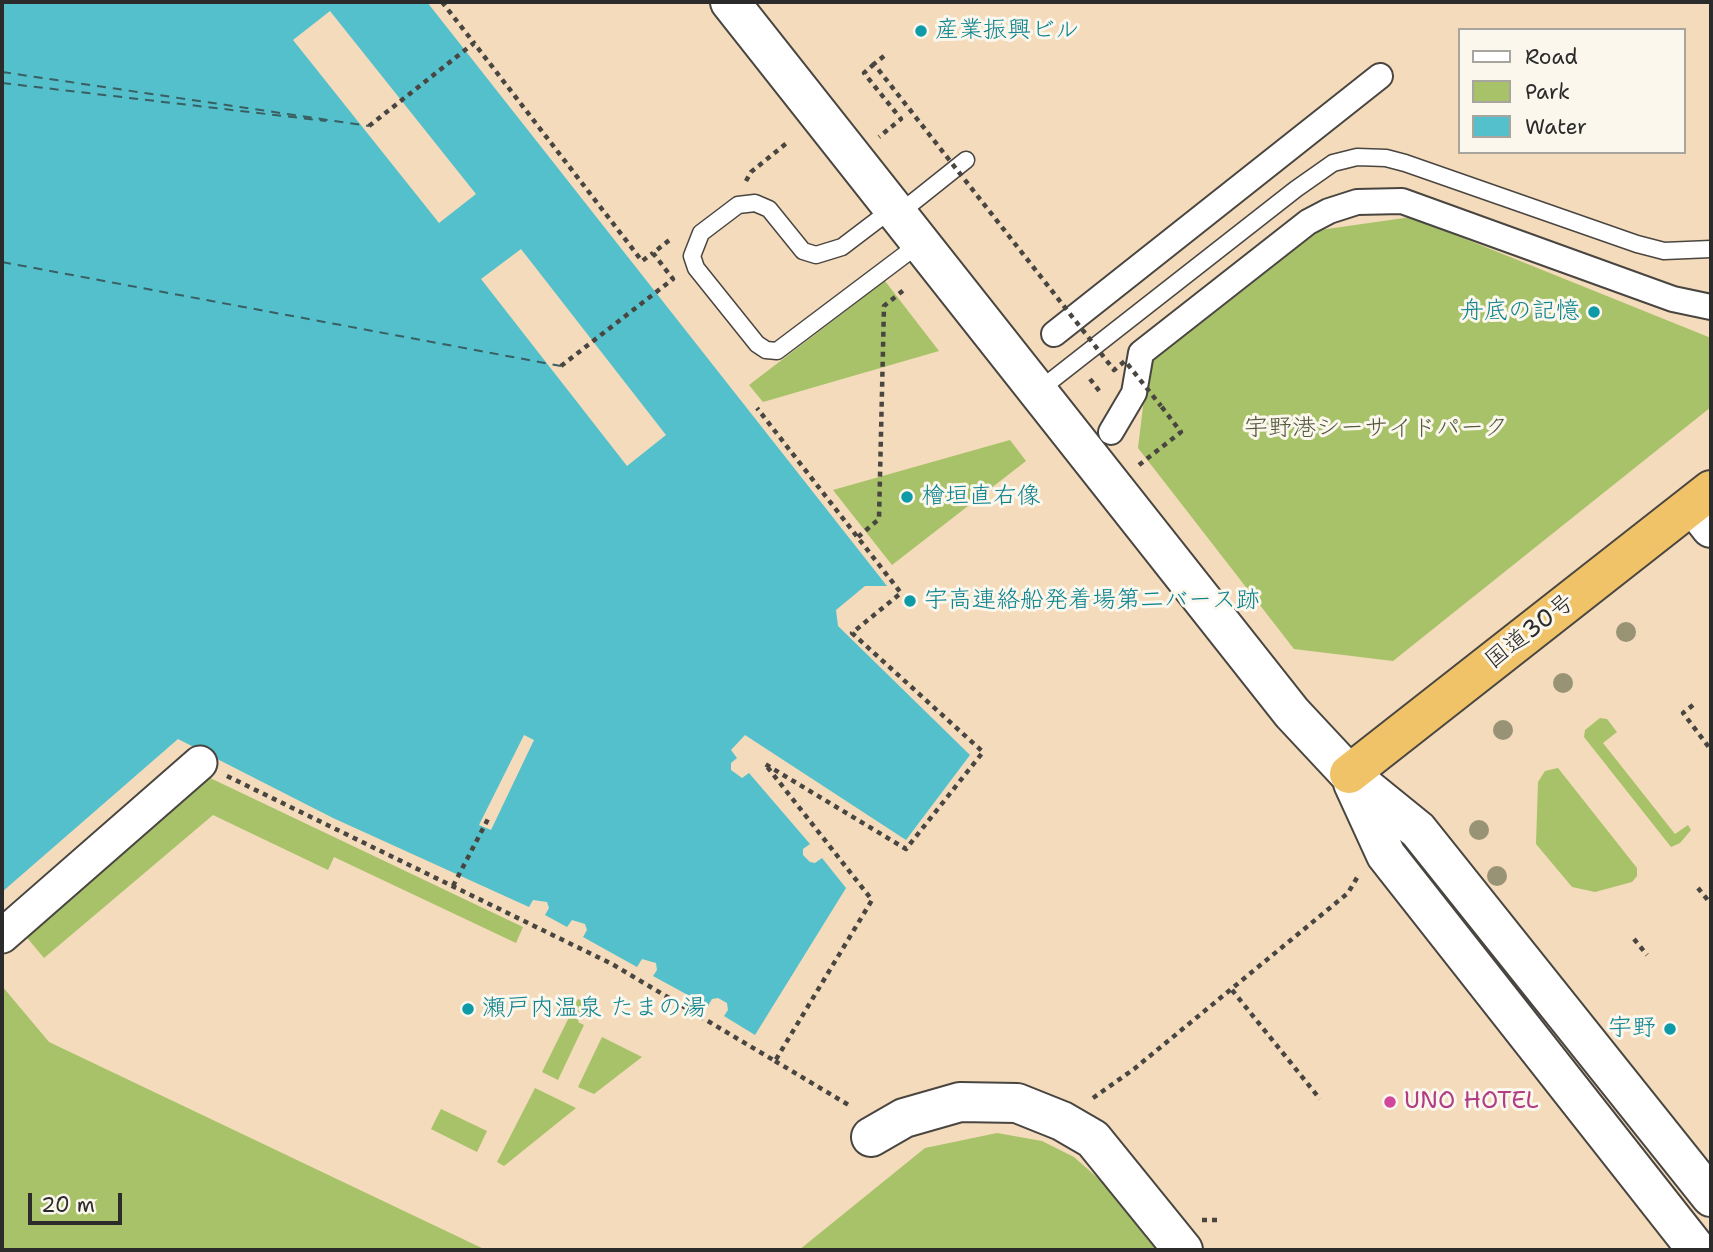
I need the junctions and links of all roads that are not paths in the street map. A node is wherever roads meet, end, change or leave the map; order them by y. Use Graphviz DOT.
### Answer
graph roads {
  1 [pos="730,2"];
  2 [pos="1380,76"];
  3 [pos="966,160"];
  4 [pos="902,222"];
  5 [pos="1711,249"];
  6 [pos="1711,307"];
  7 [pos="1054,334"];
  8 [pos="1036,393"];
  9 [pos="1111,432"];
  10 [pos="1705,508"];
  11 [pos="200,763"];
  12 [pos="1349,774"];
  13 [pos="2,936"];
  14 [pos="871,1137"];
  15 [pos="1711,1197"];
  16 [pos="1183,1250"];
  17 [pos="1697,1250"];
  1 -- 4 [label="street"];
  2 -- 7 [label="street"];
  3 -- 4 [label="lane"];
  4 -- 4 [label="lane"];
  4 -- 8 [label="street"];
  5 -- 8 [label="lane"];
  6 -- 9 [label="street"];
  8 -- 12 [label="street"];
  10 -- 12 [label="highway, 国道30号"];
  11 -- 13 [label="street"];
  12 -- 15 [label="street"];
  12 -- 17 [label="street"];
  14 -- 16 [label="street"];
}
